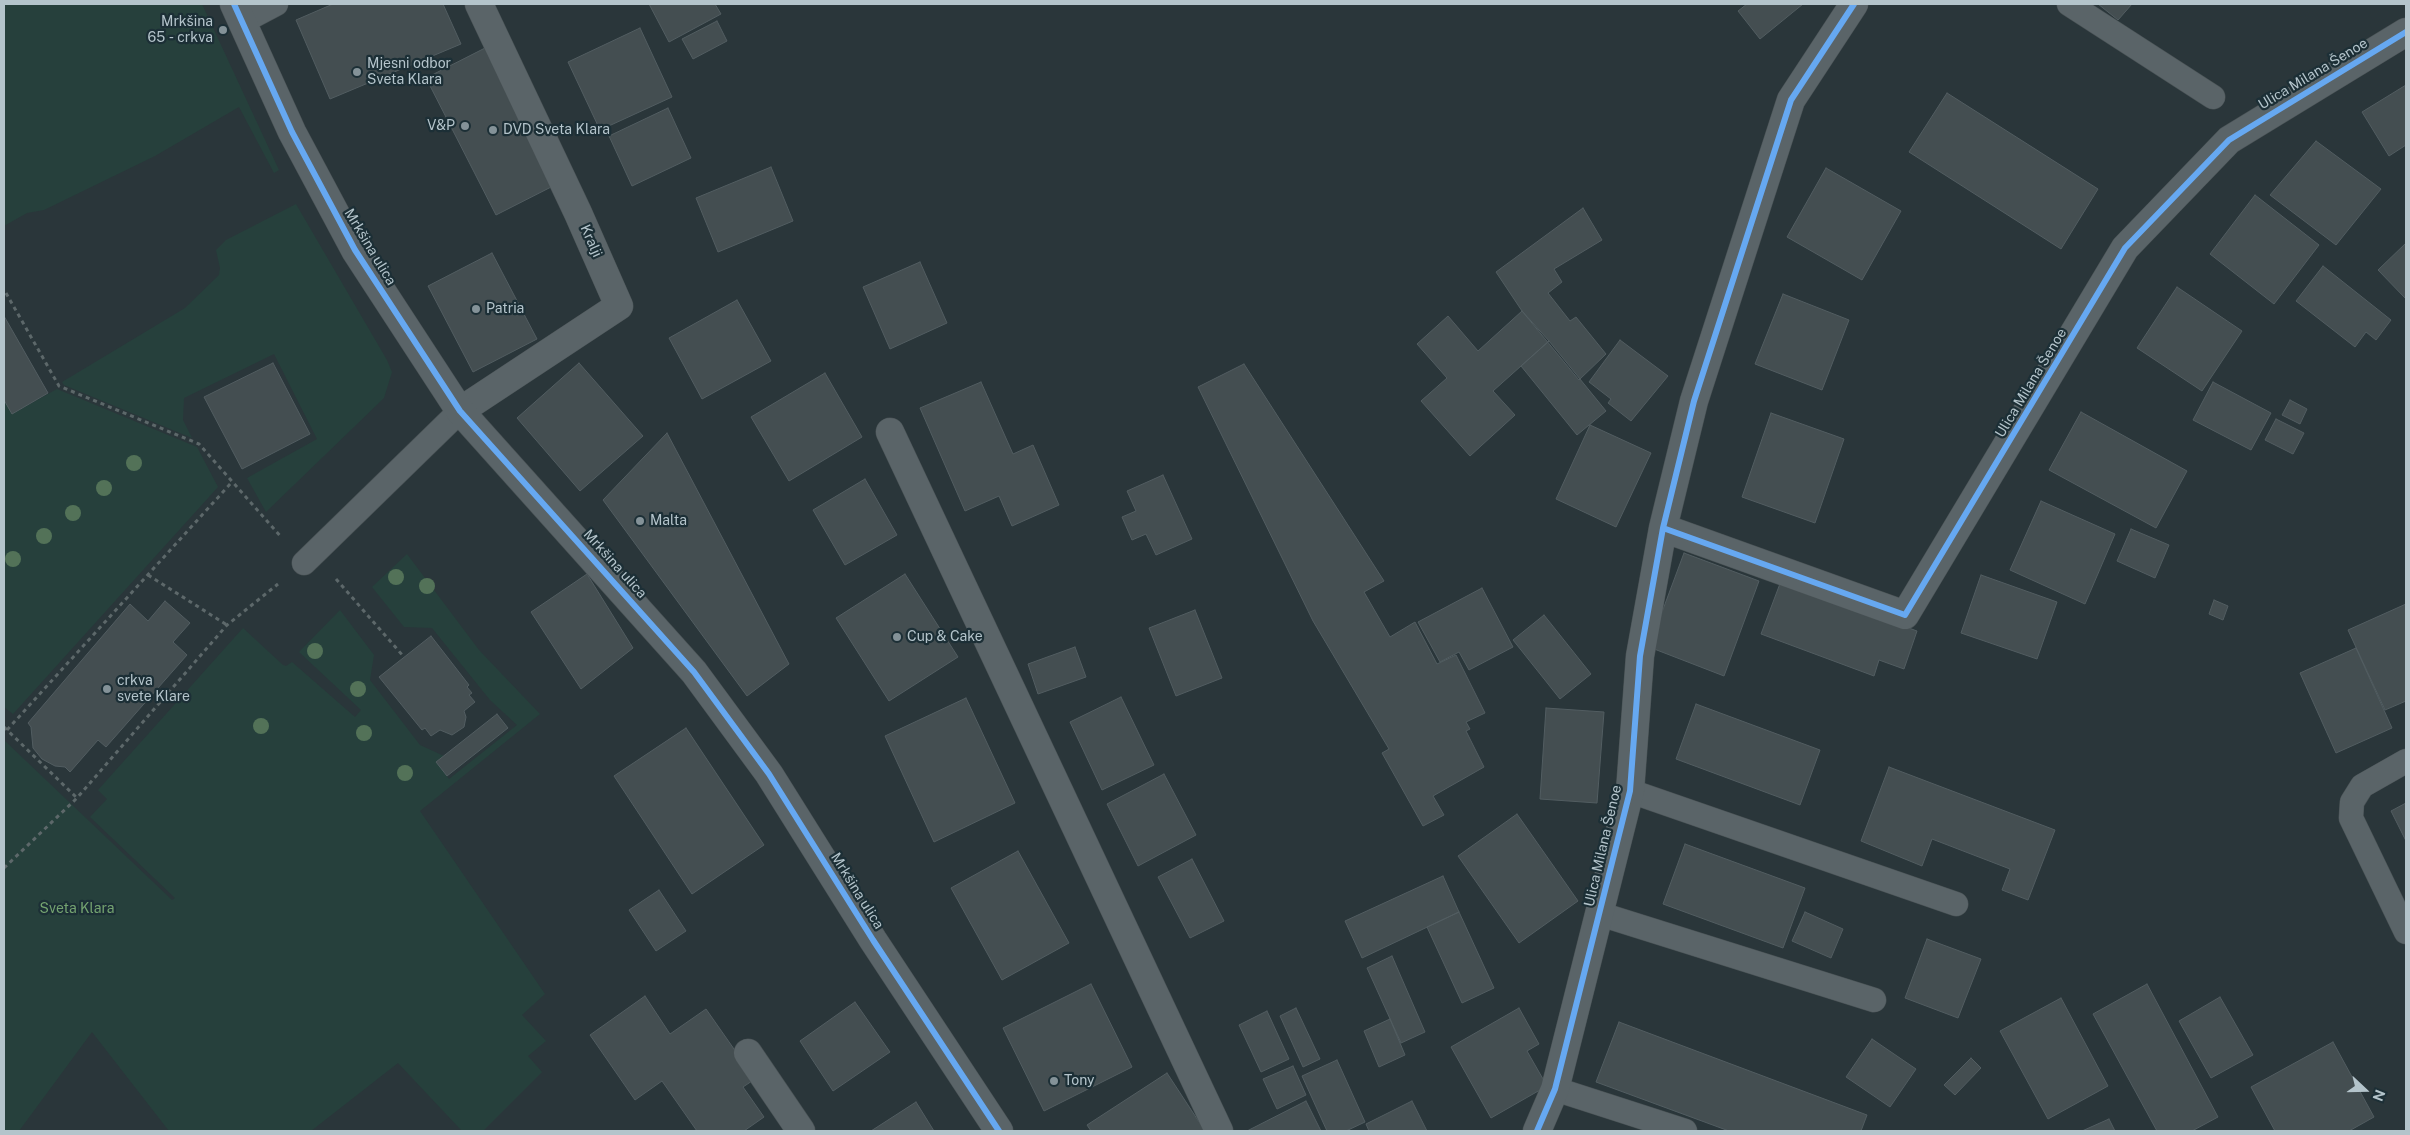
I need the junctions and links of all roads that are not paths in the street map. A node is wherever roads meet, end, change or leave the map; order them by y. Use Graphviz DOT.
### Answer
graph roads {
  1 [pos="276,4"];
  2 [pos="479,4"];
  3 [pos="1854,4"];
  4 [pos="2069,4"];
  5 [pos="238,13"];
  6 [pos="2406,32"];
  7 [pos="2213,97"];
  8 [pos="460,411"];
  9 [pos="890,432"];
  10 [pos="1663,528"];
  11 [pos="309,558"];
  12 [pos="2406,761"];
  13 [pos="1630,791"];
  14 [pos="1956,904"];
  15 [pos="1600,914"];
  16 [pos="2406,932"];
  17 [pos="1874,1000"];
  18 [pos="748,1053"];
  19 [pos="1555,1089"];
  20 [pos="801,1131"];
  21 [pos="999,1131"];
  22 [pos="1219,1131"];
  23 [pos="1537,1131"];
  24 [pos="1685,1131"];
  1 -- 5 [label="lane"];
  2 -- 8 [label="street, Kralji"];
  3 -- 10 [label="street, Ulica Milana Šenoe"];
  4 -- 7 [label="lane"];
  5 -- 8 [label="street, Mrkšina ulica"];
  6 -- 10 [label="street, Ulica Milana Šenoe"];
  8 -- 11 [label="lane"];
  8 -- 21 [label="street, Mrkšina ulica"];
  9 -- 22 [label="street"];
  10 -- 13 [label="street, Ulica Milana Šenoe"];
  12 -- 16 [label="lane"];
  13 -- 14 [label="lane"];
  13 -- 15 [label="street, Ulica Milana Šenoe"];
  15 -- 17 [label="lane"];
  15 -- 19 [label="street, Ulica Milana Šenoe"];
  18 -- 20 [label="street"];
  19 -- 23 [label="street, Ulica Milana Šenoe"];
  19 -- 24 [label="lane"];
}
